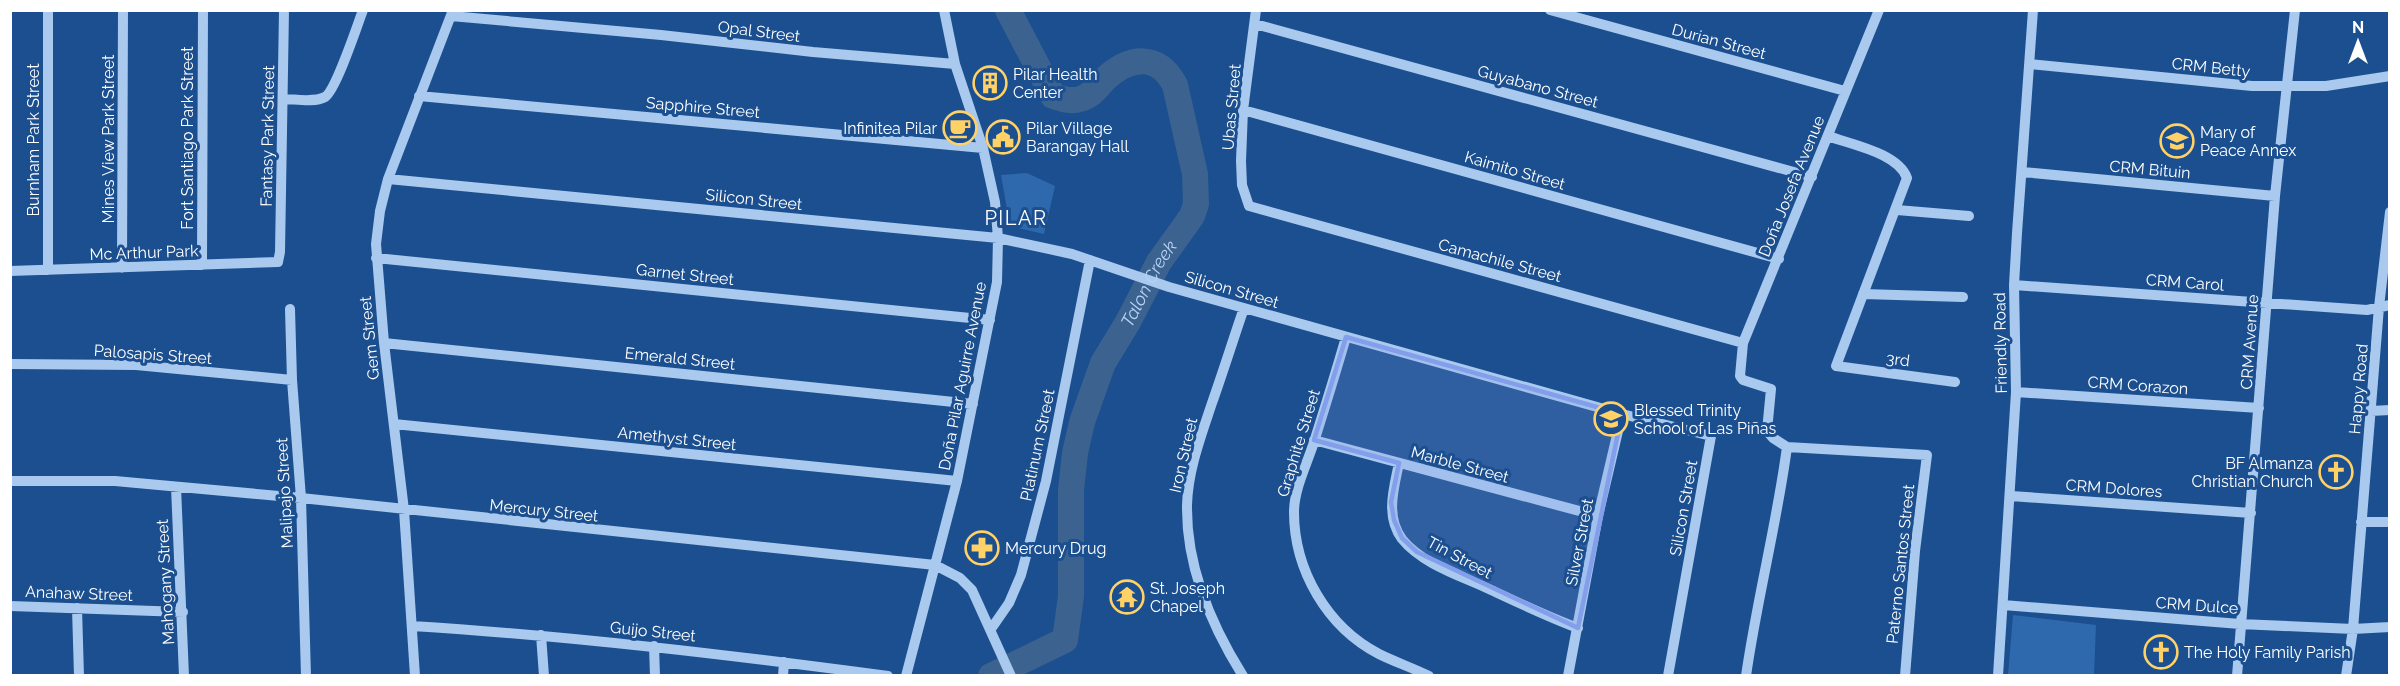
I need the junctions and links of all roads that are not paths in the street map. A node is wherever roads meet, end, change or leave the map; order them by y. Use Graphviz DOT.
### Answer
graph roads {
  1 [pos="48,10"];
  2 [pos="123,10"];
  3 [pos="203,10"];
  4 [pos="284,10"];
  5 [pos="363,10"];
  6 [pos="944,10"];
  7 [pos="1256,10"];
  8 [pos="1550,10"];
  9 [pos="1879,10"];
  10 [pos="2034,10"];
  11 [pos="2295,10"];
  12 [pos="452,13"];
  13 [pos="1256,24"];
  14 [pos="955,64"];
  15 [pos="2030,64"];
  16 [pos="2390,76"];
  17 [pos="2286,87"];
  18 [pos="1845,91"];
  19 [pos="419,96"];
  20 [pos="283,99"];
  21 [pos="1243,110"];
  22 [pos="1828,136"];
  23 [pos="983,148"];
  24 [pos="2023,172"];
  25 [pos="1812,177"];
  26 [pos="388,179"];
  27 [pos="2275,195"];
  28 [pos="1250,206"];
  29 [pos="1897,210"];
  30 [pos="2390,212"];
  31 [pos="1969,216"];
  32 [pos="998,238"];
  33 [pos="376,258"];
  34 [pos="1779,259"];
  35 [pos="1090,260"];
  36 [pos="278,262"];
  37 [pos="202,265"];
  38 [pos="122,268"];
  39 [pos="48,270"];
  40 [pos="10,271"];
  41 [pos="2014,285"];
  42 [pos="1863,294"];
  43 [pos="1963,297"];
  44 [pos="2267,303"];
  45 [pos="2384,306"];
  46 [pos="1244,308"];
  47 [pos="290,309"];
  48 [pos="990,320"];
  49 [pos="1346,337"];
  50 [pos="384,343"];
  51 [pos="1743,343"];
  52 [pos="10,364"];
  53 [pos="292,380"];
  54 [pos="1955,382"];
  55 [pos="2016,392"];
  56 [pos="973,404"];
  57 [pos="2259,408"];
  58 [pos="2390,410"];
  59 [pos="2371,411"];
  60 [pos="1622,414"];
  61 [pos="394,424"];
  62 [pos="1314,440"];
  63 [pos="1787,447"];
  64 [pos="1399,463"];
  65 [pos="10,481"];
  66 [pos="957,481"];
  67 [pos="176,487"];
  68 [pos="2011,496"];
  69 [pos="301,498"];
  70 [pos="404,510"];
  71 [pos="2250,513"];
  72 [pos="1598,516"];
  73 [pos="2361,522"];
  74 [pos="2390,522"];
  75 [pos="935,565"];
  76 [pos="2003,605"];
  77 [pos="10,606"];
  78 [pos="77,608"];
  79 [pos="183,612"];
  80 [pos="2240,624"];
  81 [pos="412,626"];
  82 [pos="2390,627"];
  83 [pos="1578,628"];
  84 [pos="991,629"];
  85 [pos="2353,629"];
  86 [pos="541,635"];
  87 [pos="654,646"];
  88 [pos="784,662"];
  89 [pos="1010,673"];
  90 [pos="79,675"];
  91 [pos="184,675"];
  92 [pos="306,675"];
  93 [pos="415,675"];
  94 [pos="544,675"];
  95 [pos="655,675"];
  96 [pos="783,675"];
  97 [pos="888,675"];
  98 [pos="906,675"];
  99 [pos="1244,675"];
  100 [pos="1429,675"];
  101 [pos="1568,675"];
  102 [pos="1668,675"];
  103 [pos="1746,675"];
  104 [pos="1905,675"];
  105 [pos="1998,675"];
  106 [pos="2237,675"];
  107 [pos="2346,675"];
  1 -- 39 [label="street, Burnham Park Street"];
  2 -- 38 [label="street, Mines View Park Street"];
  3 -- 37 [label="street, Fort Santiago Park Street"];
  4 -- 20 [label="street, Fantasy Park Street"];
  5 -- 20 [label="street"];
  6 -- 14 [label="street, Doña Pilar Aguirre Avenue"];
  7 -- 13 [label="street, Ubas Street"];
  8 -- 18 [label="street, Durian Street"];
  9 -- 18 [label="street, Doña Josefa Avenue"];
  10 -- 15 [label="street, Friendly Road"];
  11 -- 17 [label="street, CRM Avenue"];
  12 -- 14 [label="street, Opal Street"];
  12 -- 19 [label="street, Gem Street"];
  13 -- 21 [label="street, Ubas Street"];
  13 -- 25 [label="street, Guyabano Street"];
  14 -- 23 [label="street, Doña Pilar Aguirre Avenue"];
  15 -- 17 [label="street, CRM Betty"];
  15 -- 24 [label="street, Friendly Road"];
  16 -- 17 [label="street, CRM Betty"];
  17 -- 27 [label="street, CRM Avenue"];
  18 -- 22 [label="street, Doña Josefa Avenue"];
  19 -- 23 [label="street, Sapphire Street"];
  19 -- 26 [label="street, Gem Street"];
  20 -- 36 [label="street, Fantasy Park Street"];
  21 -- 28 [label="street, Ubas Street"];
  21 -- 34 [label="street, Kaimito Street"];
  22 -- 25 [label="street, Doña Josefa Avenue"];
  22 -- 29 [label="street"];
  23 -- 32 [label="street, Doña Pilar Aguirre Avenue"];
  24 -- 27 [label="street, CRM Bituin"];
  24 -- 41 [label="street, Friendly Road"];
  25 -- 34 [label="street, Doña Josefa Avenue"];
  26 -- 32 [label="street, Silicon Street"];
  26 -- 33 [label="street, Gem Street"];
  27 -- 44 [label="street, CRM Avenue"];
  28 -- 51 [label="street, Camachile Street"];
  29 -- 31 [label="street"];
  29 -- 42 [label="street"];
  30 -- 45 [label="street, Happy Road"];
  32 -- 35 [label="street, Silicon Street"];
  32 -- 48 [label="street, Doña Pilar Aguirre Avenue"];
  33 -- 48 [label="street, Garnet Street"];
  33 -- 50 [label="street, Gem Street"];
  34 -- 51 [label="street, Doña Josefa Avenue"];
  35 -- 46 [label="street, Silicon Street"];
  35 -- 84 [label="street, Platinum Street"];
  36 -- 37 [label="street, Mc Arthur Park"];
  37 -- 38 [label="street, Mc Arthur Park"];
  38 -- 39 [label="street, Mc Arthur Park"];
  39 -- 40 [label="street, Mc Arthur Park"];
  41 -- 44 [label="street, CRM Carol"];
  41 -- 55 [label="street, Friendly Road"];
  42 -- 43 [label="street"];
  42 -- 54 [label="street, 3rd"];
  44 -- 45 [label="street, CRM Carol"];
  44 -- 57 [label="street, CRM Avenue"];
  45 -- 59 [label="street, Happy Road"];
  46 -- 49 [label="street, Silicon Street"];
  46 -- 99 [label="street, Iron Street"];
  47 -- 53 [label="street, Malipajo Street"];
  48 -- 56 [label="street, Doña Pilar Aguirre Avenue"];
  49 -- 60 [label="street, Silicon Street"];
  49 -- 62 [label="street, Graphite Street"];
  50 -- 56 [label="street, Emerald Street"];
  50 -- 61 [label="street, Gem Street"];
  51 -- 63 [label="street, Doña Josefa Avenue"];
  52 -- 53 [label="street, Palosapis Street"];
  53 -- 69 [label="street, Malipajo Street"];
  55 -- 57 [label="street, CRM Corazon"];
  55 -- 68 [label="street, Friendly Road"];
  56 -- 66 [label="street, Doña Pilar Aguirre Avenue"];
  57 -- 71 [label="street, CRM Avenue"];
  58 -- 59 [label="street"];
  59 -- 73 [label="street, Happy Road"];
  60 -- 72 [label="street, Silver Street"];
  60 -- 102 [label="street, Silicon Street"];
  61 -- 66 [label="street, Amethyst Street"];
  61 -- 70 [label="street, Gem Street"];
  62 -- 64 [label="street, Marble Street"];
  62 -- 100 [label="street, Graphite Street"];
  63 -- 103 [label="street"];
  63 -- 104 [label="street, Paterno Santos Street"];
  64 -- 72 [label="street, Marble Street"];
  64 -- 83 [label="street, Tin Street"];
  65 -- 67 [label="street, Mercury Street"];
  66 -- 75 [label="street, Doña Pilar Aguirre Avenue"];
  67 -- 69 [label="street, Mercury Street"];
  67 -- 79 [label="street, Mahogany Street"];
  68 -- 71 [label="street, CRM Dolores"];
  68 -- 76 [label="street, Friendly Road"];
  69 -- 70 [label="street, Mercury Street"];
  69 -- 92 [label="street, Malipajo Street"];
  70 -- 75 [label="street, Mercury Street"];
  70 -- 81 [label="street, Gem Street"];
  71 -- 80 [label="street, CRM Avenue"];
  72 -- 83 [label="street, Silver Street"];
  73 -- 74 [label="street"];
  73 -- 85 [label="street, Happy Road"];
  75 -- 84 [label="street, Mercury Street"];
  75 -- 98 [label="street, Doña Pilar Aguirre Avenue"];
  76 -- 80 [label="street, CRM Dulce"];
  76 -- 105 [label="street, Friendly Road"];
  77 -- 78 [label="street, Anahaw Street"];
  78 -- 79 [label="street, Anahaw Street"];
  78 -- 90 [label="street"];
  79 -- 91 [label="street, Mahogany Street"];
  80 -- 85 [label="street, CRM Dulce"];
  80 -- 106 [label="street, CRM Avenue"];
  81 -- 86 [label="street, Guijo Street"];
  81 -- 93 [label="street, Gem Street"];
  82 -- 85 [label="street, CRM Dulce"];
  83 -- 101 [label="street, Silver Street"];
  84 -- 89 [label="street, Mercury Street"];
  85 -- 107 [label="street, Happy Road"];
  86 -- 87 [label="street, Guijo Street"];
  86 -- 94 [label="street"];
  87 -- 88 [label="street, Guijo Street"];
  87 -- 95 [label="street"];
  88 -- 96 [label="street"];
  88 -- 97 [label="street, Guijo Street"];
}
